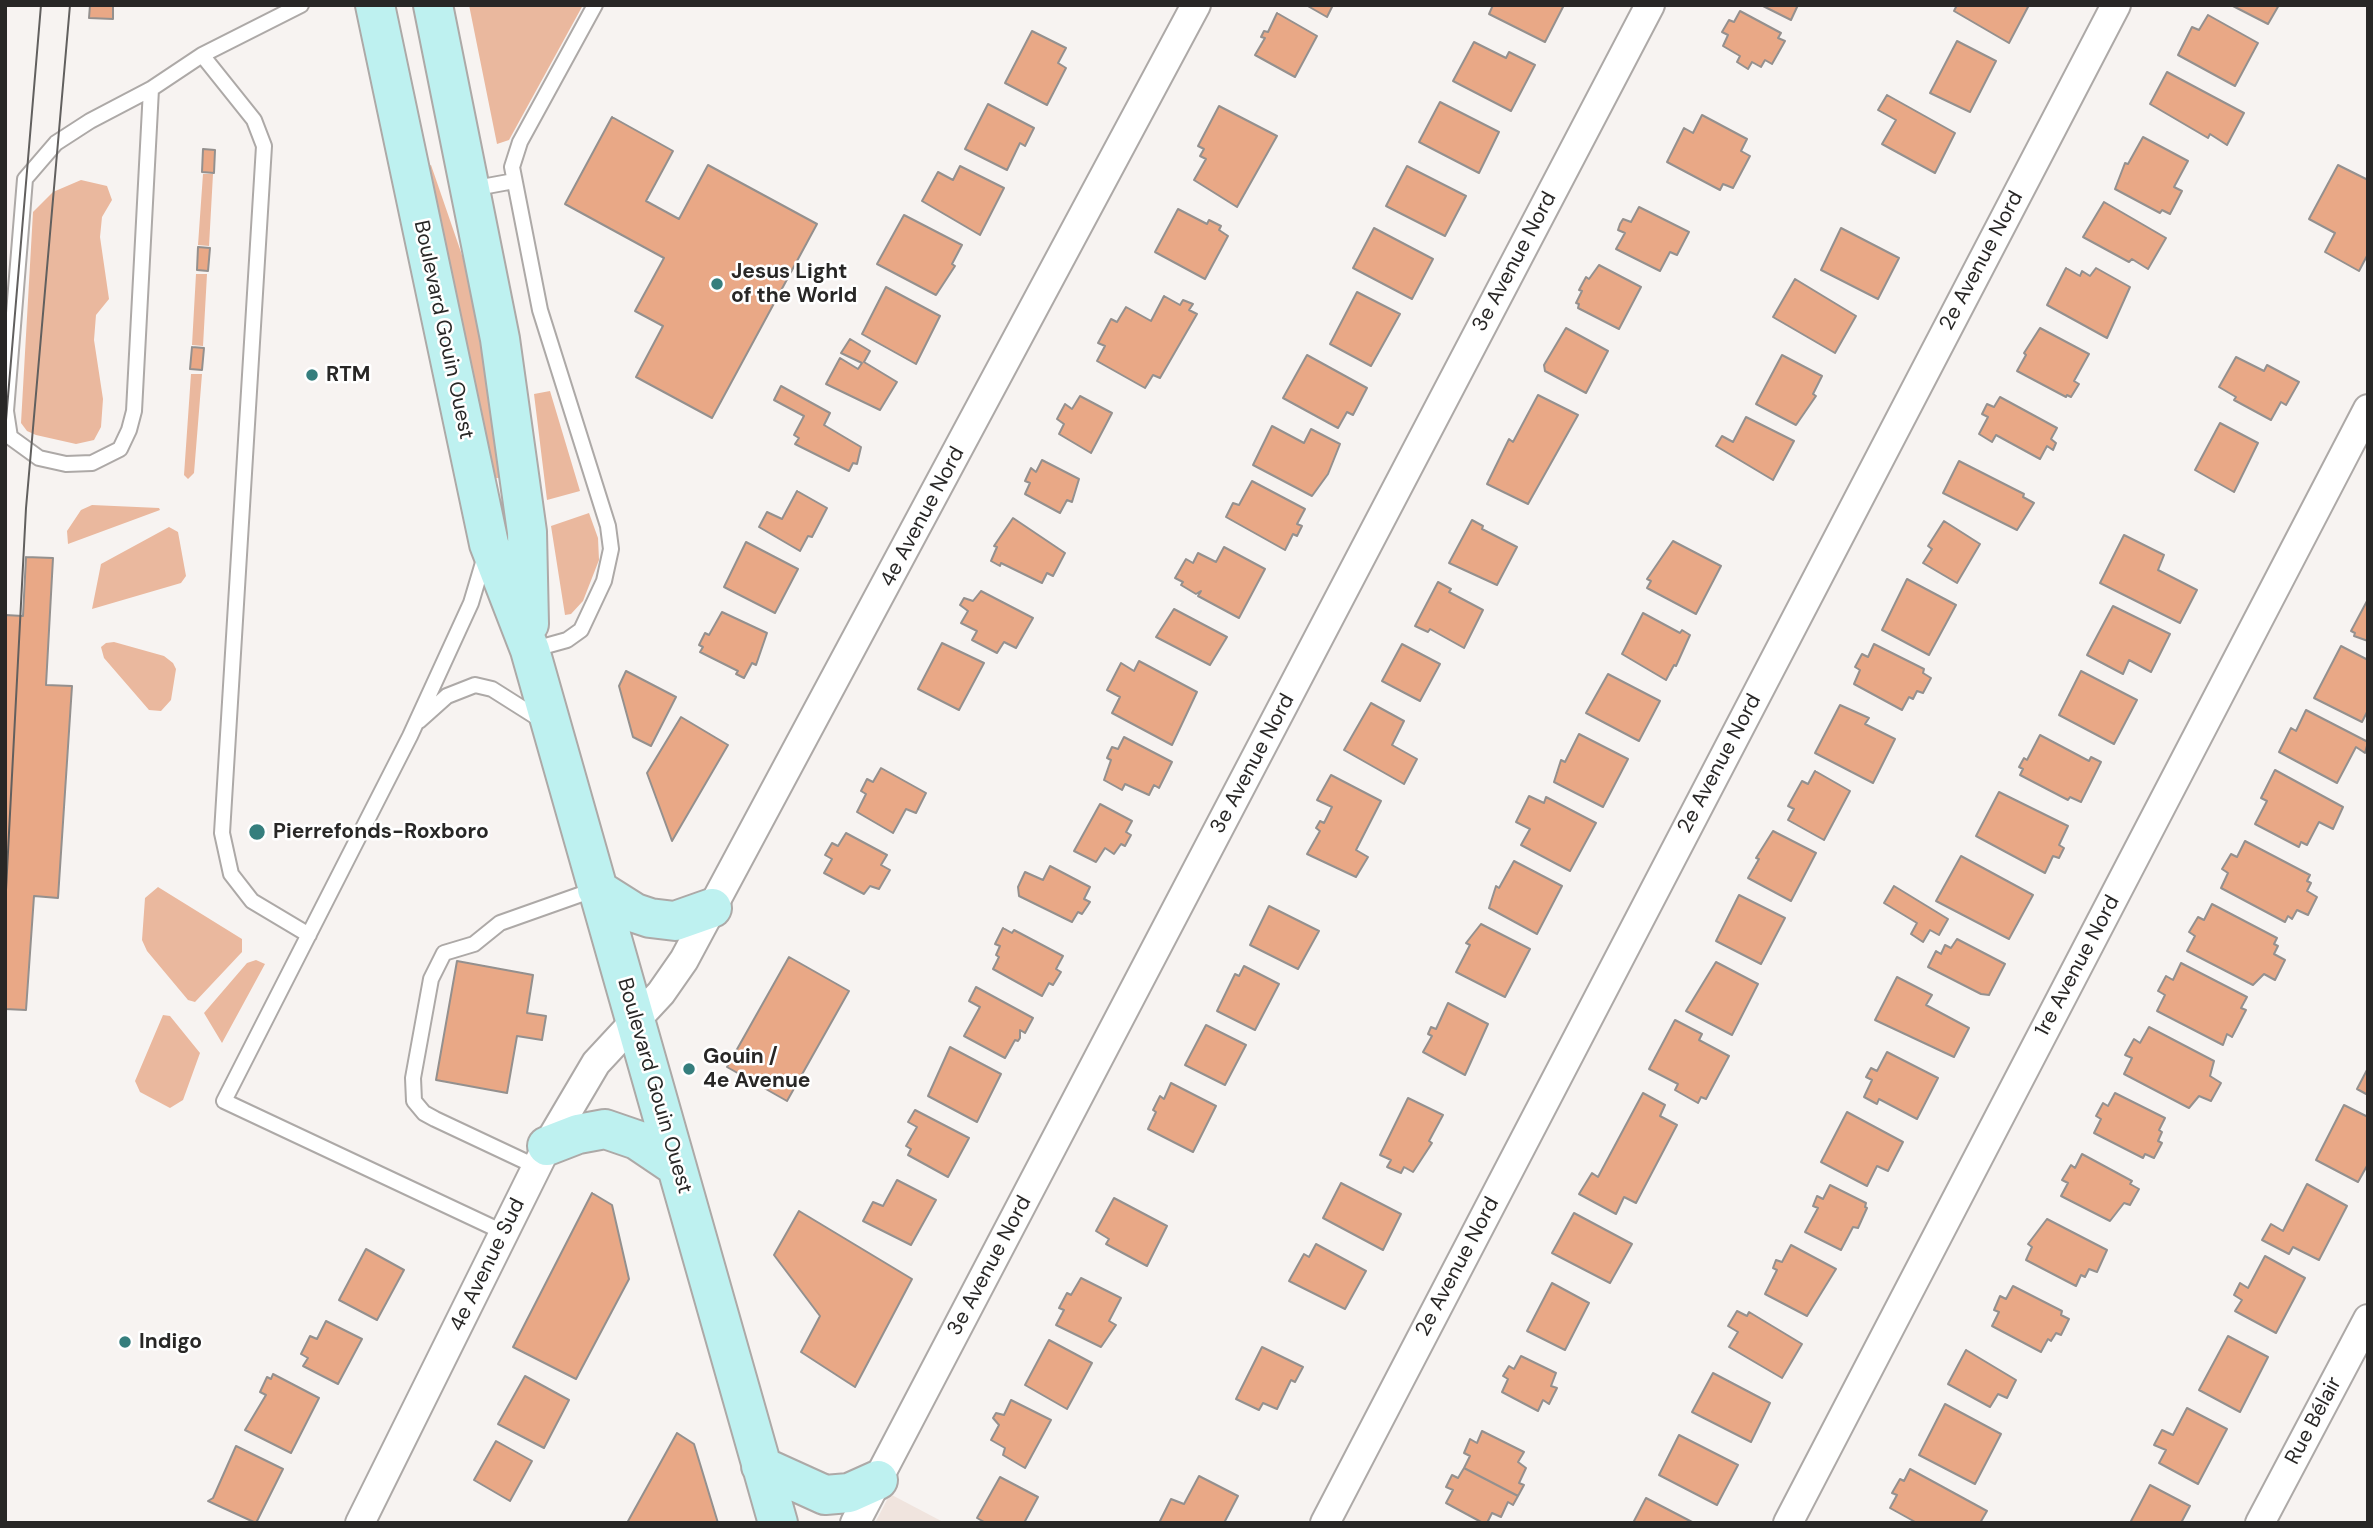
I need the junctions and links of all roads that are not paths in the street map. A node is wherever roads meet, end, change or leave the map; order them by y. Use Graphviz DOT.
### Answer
graph roads {
  1 [pos="301,5"];
  2 [pos="375,5"];
  3 [pos="433,5"];
  4 [pos="595,5"];
  5 [pos="1196,5"];
  6 [pos="1650,5"];
  7 [pos="2116,5"];
  8 [pos="202,55"];
  9 [pos="151,89"];
  10 [pos="514,181"];
  11 [pos="471,189"];
  12 [pos="2368,409"];
  13 [pos="489,544"];
  14 [pos="530,650"];
  15 [pos="415,724"];
  16 [pos="550,726"];
  17 [pos="597,889"];
  18 [pos="712,908"];
  19 [pos="309,935"];
  20 [pos="635,1020"];
  21 [pos="542,1157"];
  22 [pos="677,1167"];
  23 [pos="505,1233"];
  24 [pos="2368,1319"];
  25 [pos="761,1466"];
  26 [pos="878,1480"];
  27 [pos="360,1523"];
  28 [pos="778,1523"];
  29 [pos="856,1523"];
  30 [pos="1325,1523"];
  31 [pos="1788,1523"];
  32 [pos="2260,1523"];
  1 -- 8 [label="lane"];
  2 -- 13 [label="main road, Boulevard Gouin Ouest"];
  3 -- 11 [label="main road, Boulevard Gouin Ouest"];
  4 -- 10 [label="lane"];
  5 -- 18 [label="street, 4e Avenue Nord"];
  6 -- 26 [label="street, 3e Avenue Nord"];
  7 -- 30 [label="street, 2e Avenue Nord"];
  8 -- 9 [label="lane"];
  8 -- 19 [label="lane"];
  9 -- 9 [label="lane"];
  10 -- 11 [label="lane"];
  10 -- 14 [label="lane"];
  11 -- 14 [label="main road, Boulevard Gouin Ouest"];
  12 -- 31 [label="street, 1re Avenue Nord"];
  13 -- 14 [label="main road, Boulevard Gouin Ouest"];
  13 -- 15 [label="lane"];
  14 -- 16 [label="main road, Boulevard Gouin Ouest"];
  15 -- 16 [label="lane"];
  15 -- 19 [label="lane"];
  16 -- 17 [label="main road, Boulevard Gouin Ouest"];
  17 -- 18 [label="main road"];
  17 -- 20 [label="main road, Boulevard Gouin Ouest"];
  17 -- 21 [label="lane"];
  18 -- 20 [label="street, 4e Avenue Nord"];
  19 -- 23 [label="lane"];
  20 -- 21 [label="street, 4e Avenue Sud"];
  20 -- 22 [label="main road, Boulevard Gouin Ouest"];
  21 -- 22 [label="main road"];
  21 -- 23 [label="street, 4e Avenue Sud"];
  22 -- 25 [label="main road, Boulevard Gouin Ouest"];
  23 -- 27 [label="street, 4e Avenue Sud"];
  24 -- 32 [label="street, Rue Bélair"];
  25 -- 26 [label="main road"];
  25 -- 28 [label="main road, Boulevard Gouin Ouest"];
  26 -- 29 [label="street, 3e Avenue Nord"];
}
